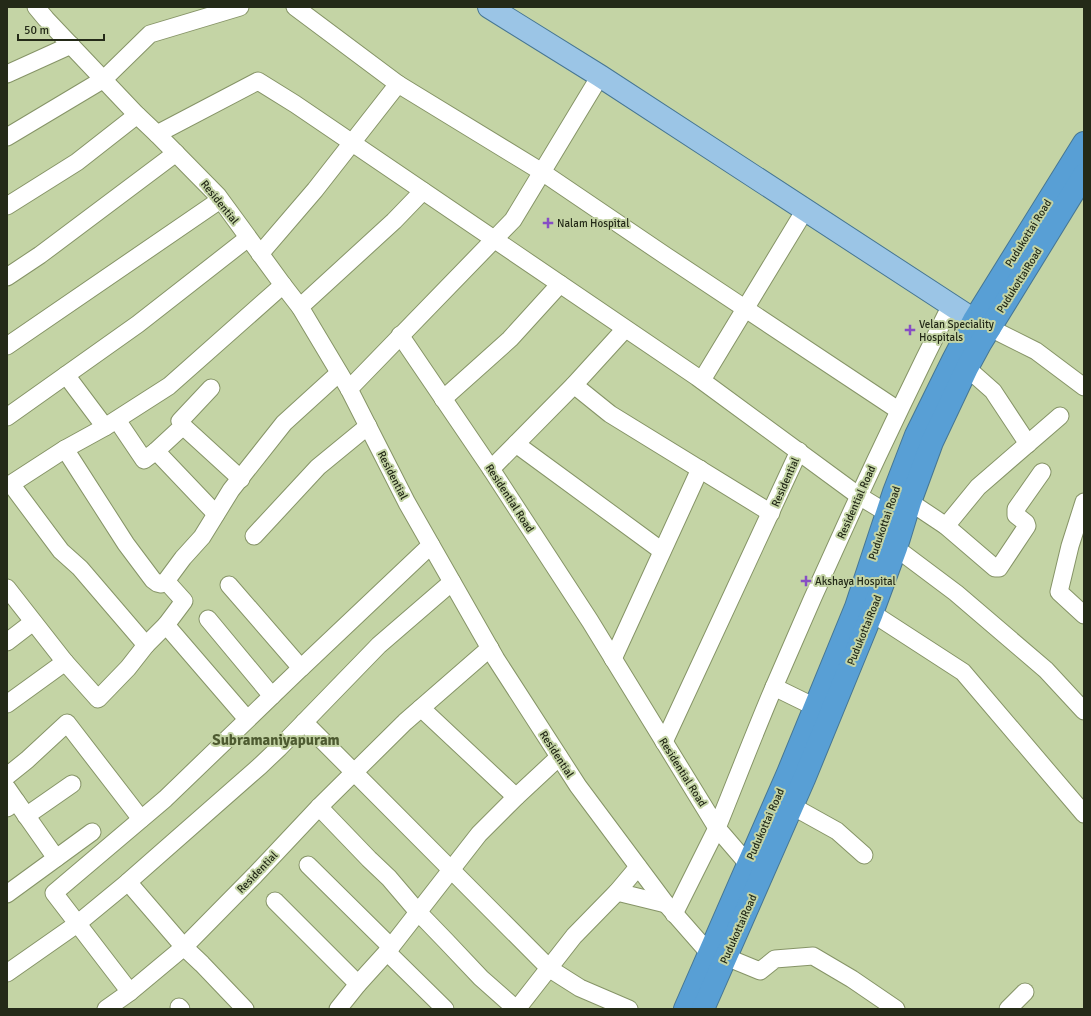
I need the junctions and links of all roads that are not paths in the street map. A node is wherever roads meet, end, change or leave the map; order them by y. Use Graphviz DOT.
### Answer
graph roads {
  1 [pos="36,7"];
  2 [pos="240,7"];
  3 [pos="295,7"];
  4 [pos="488,7"];
  5 [pos="71,45"];
  6 [pos="7,74"];
  7 [pos="600,76"];
  8 [pos="104,79"];
  9 [pos="398,84"];
  10 [pos="137,115"];
  11 [pos="157,134"];
  12 [pos="7,138"];
  13 [pos="352,142"];
  14 [pos="1084,143"];
  15 [pos="176,153"];
  16 [pos="542,172"];
  17 [pos="1084,175"];
  18 [pos="423,191"];
  19 [pos="220,200"];
  20 [pos="7,206"];
  21 [pos="805,210"];
  22 [pos="248,238"];
  23 [pos="494,238"];
  24 [pos="260,254"];
  25 [pos="7,277"];
  26 [pos="560,284"];
  27 [pos="282,285"];
  28 [pos="951,305"];
  29 [pos="300,307"];
  30 [pos="746,308"];
  31 [pos="982,324"];
  32 [pos="625,328"];
  33 [pos="400,335"];
  34 [pos="7,346"];
  35 [pos="967,368"];
  36 [pos="339,372"];
  37 [pos="66,375"];
  38 [pos="702,380"];
  39 [pos="574,385"];
  40 [pos="1084,387"];
  41 [pos="211,388"];
  42 [pos="348,389"];
  43 [pos="444,399"];
  44 [pos="898,410"];
  45 [pos="1060,416"];
  46 [pos="7,417"];
  47 [pos="111,424"];
  48 [pos="183,426"];
  49 [pos="368,426"];
  50 [pos="516,444"];
  51 [pos="1028,444"];
  52 [pos="65,449"];
  53 [pos="156,451"];
  54 [pos="799,451"];
  55 [pos="491,469"];
  56 [pos="700,469"];
  57 [pos="1042,472"];
  58 [pos="241,479"];
  59 [pos="9,485"];
  60 [pos="859,496"];
  61 [pos="910,502"];
  62 [pos="1084,502"];
  63 [pos="887,512"];
  64 [pos="771,513"];
  65 [pos="216,514"];
  66 [pos="946,526"];
  67 [pos="254,536"];
  68 [pos="431,545"];
  69 [pos="896,548"];
  70 [pos="662,551"];
  71 [pos="166,581"];
  72 [pos="452,582"];
  73 [pos="229,584"];
  74 [pos="7,588"];
  75 [pos="864,610"];
  76 [pos="1084,615"];
  77 [pos="208,619"];
  78 [pos="33,622"];
  79 [pos="166,625"];
  80 [pos="7,642"];
  81 [pos="146,644"];
  82 [pos="490,648"];
  83 [pos="613,659"];
  84 [pos="65,662"];
  85 [pos="301,668"];
  86 [pos="774,687"];
  87 [pos="272,696"];
  88 [pos="7,704"];
  89 [pos="815,707"];
  90 [pos="421,708"];
  91 [pos="1084,711"];
  92 [pos="247,719"];
  93 [pos="304,722"];
  94 [pos="664,742"];
  95 [pos="559,757"];
  96 [pos="354,772"];
  97 [pos="7,776"];
  98 [pos="72,784"];
  99 [pos="516,797"];
  100 [pos="10,799"];
  101 [pos="792,806"];
  102 [pos="319,807"];
  103 [pos="1084,814"];
  104 [pos="26,816"];
  105 [pos="141,819"];
  106 [pos="717,828"];
  107 [pos="92,832"];
  108 [pos="864,855"];
  109 [pos="56,858"];
  110 [pos="748,864"];
  111 [pos="308,866"];
  112 [pos="638,867"];
  113 [pos="451,869"];
  114 [pos="128,882"];
  115 [pos="617,892"];
  116 [pos="7,894"];
  117 [pos="275,901"];
  118 [pos="670,909"];
  119 [pos="418,912"];
  120 [pos="78,924"];
  121 [pos="184,947"];
  122 [pos="389,949"];
  123 [pos="719,958"];
  124 [pos="550,969"];
  125 [pos="7,973"];
  126 [pos="358,984"];
  127 [pos="130,992"];
  128 [pos="1025,992"];
  129 [pos="345,1006"];
  130 [pos="106,1009"];
  131 [pos="245,1009"];
  132 [pos="445,1009"];
  133 [pos="517,1009"];
  134 [pos="629,1009"];
  135 [pos="685,1009"];
  136 [pos="703,1009"];
  137 [pos="896,1009"];
  138 [pos="1008,1009"];
  1 -- 5 [label="street, Residential"];
  2 -- 8 [label="street"];
  3 -- 9 [label="street"];
  4 -- 7 [label="main road"];
  5 -- 6 [label="street"];
  5 -- 8 [label="street, Residential"];
  7 -- 16 [label="street"];
  7 -- 21 [label="main road"];
  8 -- 10 [label="street, Residential"];
  8 -- 12 [label="street"];
  9 -- 13 [label="street"];
  9 -- 16 [label="street"];
  10 -- 11 [label="street, Residential"];
  10 -- 20 [label="street"];
  11 -- 13 [label="street"];
  11 -- 15 [label="street, Residential"];
  13 -- 18 [label="street"];
  13 -- 24 [label="street"];
  14 -- 31 [label="highway, Pudukottai Road"];
  15 -- 19 [label="street, Residential"];
  15 -- 25 [label="street"];
  16 -- 23 [label="street"];
  16 -- 30 [label="street"];
  17 -- 31 [label="highway, PudukottaiRoad"];
  18 -- 23 [label="street"];
  18 -- 29 [label="street"];
  19 -- 22 [label="street, Residential"];
  19 -- 34 [label="street"];
  21 -- 28 [label="main road"];
  21 -- 30 [label="street"];
  22 -- 24 [label="street, Residential"];
  22 -- 37 [label="street"];
  23 -- 26 [label="street"];
  23 -- 33 [label="street"];
  24 -- 27 [label="street, Residential"];
  26 -- 32 [label="street"];
  26 -- 43 [label="street"];
  27 -- 29 [label="street, Residential"];
  27 -- 47 [label="street"];
  28 -- 31 [label="main road"];
  28 -- 44 [label="street, Residential Road"];
  29 -- 36 [label="street, Residential"];
  30 -- 38 [label="street"];
  30 -- 44 [label="street"];
  31 -- 35 [label="highway, PudukottaiRoad"];
  31 -- 40 [label="street"];
  31 -- 63 [label="highway, Pudukottai Road"];
  32 -- 38 [label="street"];
  32 -- 39 [label="street"];
  33 -- 42 [label="street"];
  33 -- 43 [label="street, Residential Road"];
  35 -- 51 [label="street"];
  35 -- 61 [label="highway, PudukottaiRoad"];
  36 -- 42 [label="street, Residential"];
  36 -- 58 [label="street"];
  37 -- 46 [label="street"];
  37 -- 47 [label="street"];
  38 -- 54 [label="street"];
  39 -- 50 [label="street"];
  39 -- 56 [label="street, Residential"];
  41 -- 48 [label="street"];
  42 -- 49 [label="street, Residential"];
  43 -- 55 [label="street, Residential Road"];
  44 -- 60 [label="street, Residential Road"];
  45 -- 51 [label="street"];
  47 -- 52 [label="street"];
  47 -- 53 [label="street"];
  48 -- 53 [label="street"];
  48 -- 58 [label="street"];
  49 -- 67 [label="street"];
  49 -- 68 [label="street, Residential"];
  50 -- 55 [label="street"];
  50 -- 70 [label="street"];
  51 -- 66 [label="street"];
  52 -- 59 [label="street"];
  52 -- 71 [label="street"];
  53 -- 65 [label="street"];
  54 -- 60 [label="street"];
  54 -- 64 [label="street, Residential"];
  55 -- 83 [label="street, Residential Road"];
  56 -- 64 [label="street, Residential"];
  56 -- 70 [label="street"];
  57 -- 66 [label="street"];
  58 -- 65 [label="street"];
  59 -- 81 [label="street"];
  60 -- 63 [label="street"];
  60 -- 86 [label="street, Residential Road"];
  61 -- 66 [label="street"];
  61 -- 69 [label="highway, PudukottaiRoad"];
  62 -- 76 [label="street"];
  63 -- 75 [label="highway, Pudukottai Road"];
  64 -- 94 [label="street, Residential"];
  65 -- 71 [label="street"];
  68 -- 72 [label="street, Residential"];
  68 -- 85 [label="street"];
  69 -- 75 [label="highway, PudukottaiRoad"];
  69 -- 91 [label="street"];
  70 -- 83 [label="street"];
  71 -- 79 [label="street"];
  72 -- 82 [label="street, Residential"];
  72 -- 93 [label="street"];
  73 -- 85 [label="street"];
  74 -- 78 [label="street"];
  75 -- 89 [label="highway, Pudukottai Road"];
  75 -- 101 [label="highway, PudukottaiRoad"];
  75 -- 103 [label="street"];
  77 -- 87 [label="street"];
  78 -- 80 [label="street"];
  78 -- 84 [label="street"];
  79 -- 81 [label="street"];
  79 -- 92 [label="street"];
  81 -- 84 [label="street"];
  82 -- 90 [label="street, Residential"];
  82 -- 95 [label="street, Residential"];
  83 -- 94 [label="street, Residential Road"];
  84 -- 88 [label="street"];
  85 -- 87 [label="street"];
  86 -- 89 [label="street"];
  86 -- 106 [label="street, Residential Road"];
  87 -- 92 [label="street"];
  89 -- 110 [label="highway, Pudukottai Road"];
  90 -- 96 [label="street, Residential"];
  90 -- 99 [label="street"];
  92 -- 105 [label="street"];
  93 -- 96 [label="street"];
  93 -- 114 [label="street"];
  94 -- 106 [label="street, Residential Road"];
  95 -- 99 [label="street"];
  95 -- 112 [label="street, Residential"];
  96 -- 102 [label="street, Residential"];
  96 -- 113 [label="street"];
  97 -- 105 [label="street"];
  98 -- 104 [label="street"];
  99 -- 113 [label="street"];
  100 -- 104 [label="street"];
  101 -- 108 [label="street"];
  101 -- 123 [label="highway, PudukottaiRoad"];
  102 -- 119 [label="street"];
  102 -- 121 [label="street, Residential"];
  104 -- 109 [label="street"];
  105 -- 120 [label="street"];
  106 -- 110 [label="street"];
  106 -- 118 [label="street"];
  107 -- 109 [label="street"];
  109 -- 116 [label="street"];
  110 -- 123 [label="highway, Pudukottai Road"];
  111 -- 122 [label="street"];
  112 -- 115 [label="street"];
  112 -- 118 [label="street, Residential"];
  113 -- 119 [label="street"];
  113 -- 124 [label="street"];
  114 -- 120 [label="street"];
  114 -- 121 [label="street"];
  115 -- 118 [label="street"];
  115 -- 124 [label="street"];
  117 -- 126 [label="street"];
  118 -- 123 [label="street, Residential"];
  119 -- 122 [label="street"];
  119 -- 133 [label="street"];
  120 -- 125 [label="street"];
  120 -- 127 [label="street"];
  121 -- 127 [label="street, Residential"];
  121 -- 131 [label="street"];
  122 -- 126 [label="street"];
  122 -- 132 [label="street"];
  123 -- 135 [label="highway, Pudukottai Road"];
  123 -- 136 [label="highway, PudukottaiRoad"];
  123 -- 137 [label="street"];
  124 -- 133 [label="street"];
  124 -- 134 [label="street"];
  126 -- 129 [label="street"];
  127 -- 130 [label="street, Residential"];
  128 -- 138 [label="street"];
}
